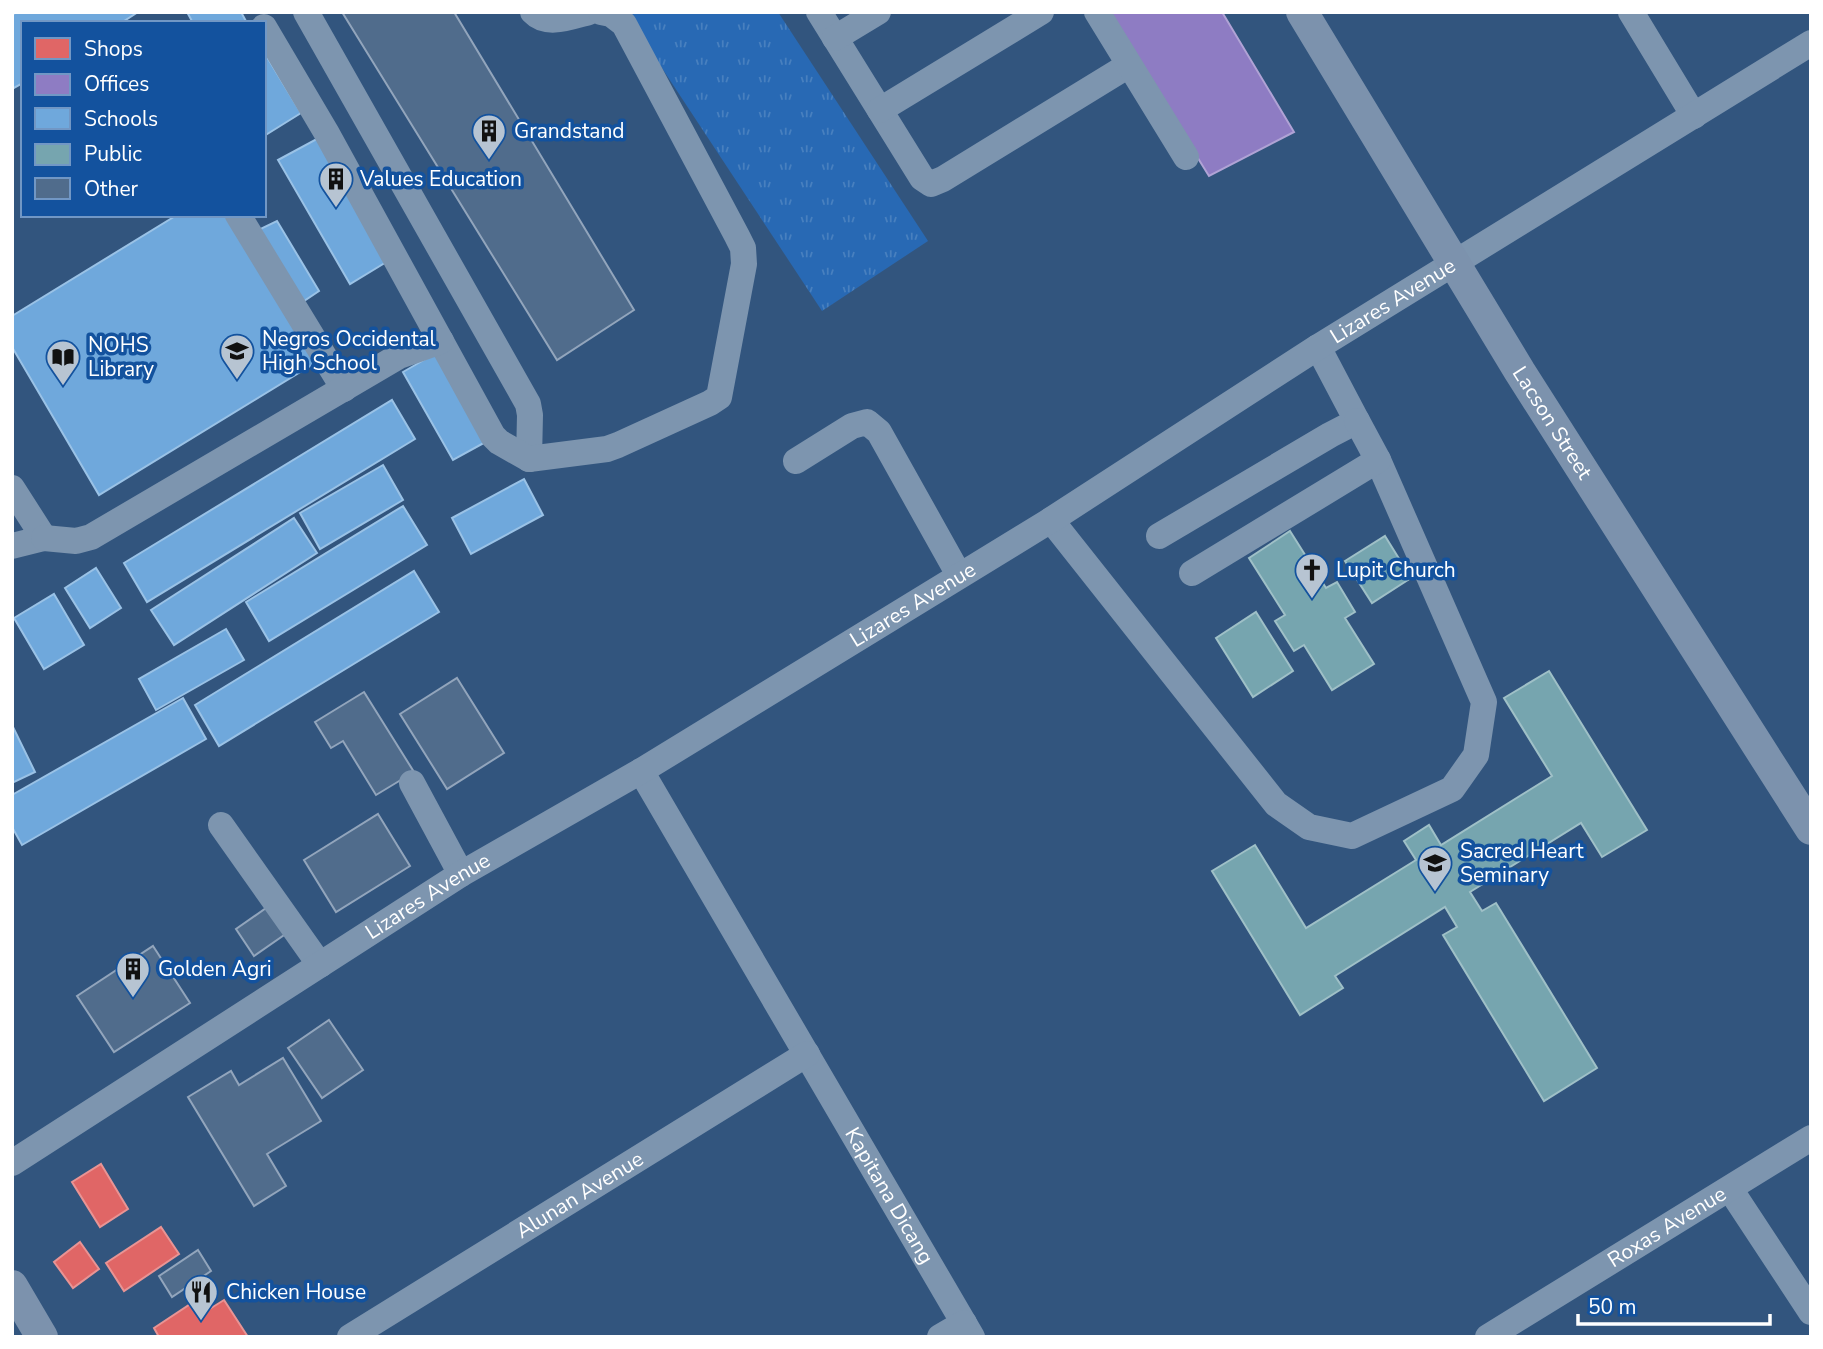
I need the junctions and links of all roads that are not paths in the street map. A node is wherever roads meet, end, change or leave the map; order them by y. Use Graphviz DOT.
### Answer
graph roads {
  1 [pos="306,12"];
  2 [pos="533,12"];
  3 [pos="589,12"];
  4 [pos="601,12"];
  5 [pos="820,12"];
  6 [pos="878,12"];
  7 [pos="1041,12"];
  8 [pos="1097,12"];
  9 [pos="1302,12"];
  10 [pos="1631,12"];
  11 [pos="266,30"];
  12 [pos="835,38"];
  13 [pos="1811,43"];
  14 [pos="1129,65"];
  15 [pos="880,110"];
  16 [pos="1694,116"];
  17 [pos="1186,157"];
  18 [pos="239,217"];
  19 [pos="1456,263"];
  20 [pos="441,341"];
  21 [pos="1318,347"];
  22 [pos="344,389"];
  23 [pos="1357,421"];
  24 [pos="529,459"];
  25 [pos="1378,460"];
  26 [pos="796,461"];
  27 [pos="12,488"];
  28 [pos="1051,520"];
  29 [pos="1159,536"];
  30 [pos="44,538"];
  31 [pos="12,545"];
  32 [pos="1192,573"];
  33 [pos="959,575"];
  34 [pos="641,771"];
  35 [pos="412,783"];
  36 [pos="221,825"];
  37 [pos="1811,830"];
  38 [pos="461,874"];
  39 [pos="320,965"];
  40 [pos="807,1054"];
  41 [pos="1811,1138"];
  42 [pos="12,1163"];
  43 [pos="1730,1189"];
  44 [pos="12,1286"];
  45 [pos="1811,1312"];
  46 [pos="968,1330"];
  47 [pos="42,1337"];
  48 [pos="350,1337"];
  49 [pos="940,1337"];
  50 [pos="1488,1337"];
  1 -- 24 [label="street"];
  2 -- 3 [label="street"];
  4 -- 24 [label="street"];
  5 -- 12 [label="street"];
  6 -- 12 [label="street"];
  7 -- 15 [label="street"];
  8 -- 14 [label="street"];
  9 -- 19 [label="main road, Lacson Street"];
  10 -- 16 [label="street"];
  11 -- 20 [label="street"];
  12 -- 15 [label="street"];
  13 -- 16 [label="street, Lizares Avenue"];
  14 -- 15 [label="street"];
  14 -- 17 [label="street"];
  16 -- 19 [label="street, Lizares Avenue"];
  18 -- 22 [label="street"];
  19 -- 21 [label="street, Lizares Avenue"];
  19 -- 37 [label="main road, Lacson Street"];
  20 -- 22 [label="street"];
  20 -- 24 [label="street"];
  21 -- 23 [label="street"];
  21 -- 28 [label="street, Lizares Avenue"];
  22 -- 30 [label="street"];
  23 -- 25 [label="street"];
  23 -- 29 [label="street"];
  25 -- 28 [label="street"];
  25 -- 32 [label="street"];
  26 -- 33 [label="street"];
  27 -- 30 [label="street"];
  28 -- 33 [label="street, Lizares Avenue"];
  30 -- 31 [label="street"];
  33 -- 34 [label="street, Lizares Avenue"];
  34 -- 38 [label="street, Lizares Avenue"];
  34 -- 40 [label="street, Kapitana Dicang"];
  35 -- 38 [label="street"];
  36 -- 39 [label="street"];
  38 -- 39 [label="street, Lizares Avenue"];
  39 -- 42 [label="street, Lizares Avenue"];
  40 -- 46 [label="street, Kapitana Dicang"];
  40 -- 48 [label="street, Alunan Avenue"];
  41 -- 43 [label="street, Roxas Avenue"];
  43 -- 45 [label="street"];
  43 -- 50 [label="street, Roxas Avenue"];
  44 -- 47 [label="main road"];
  46 -- 49 [label="street"];
}
